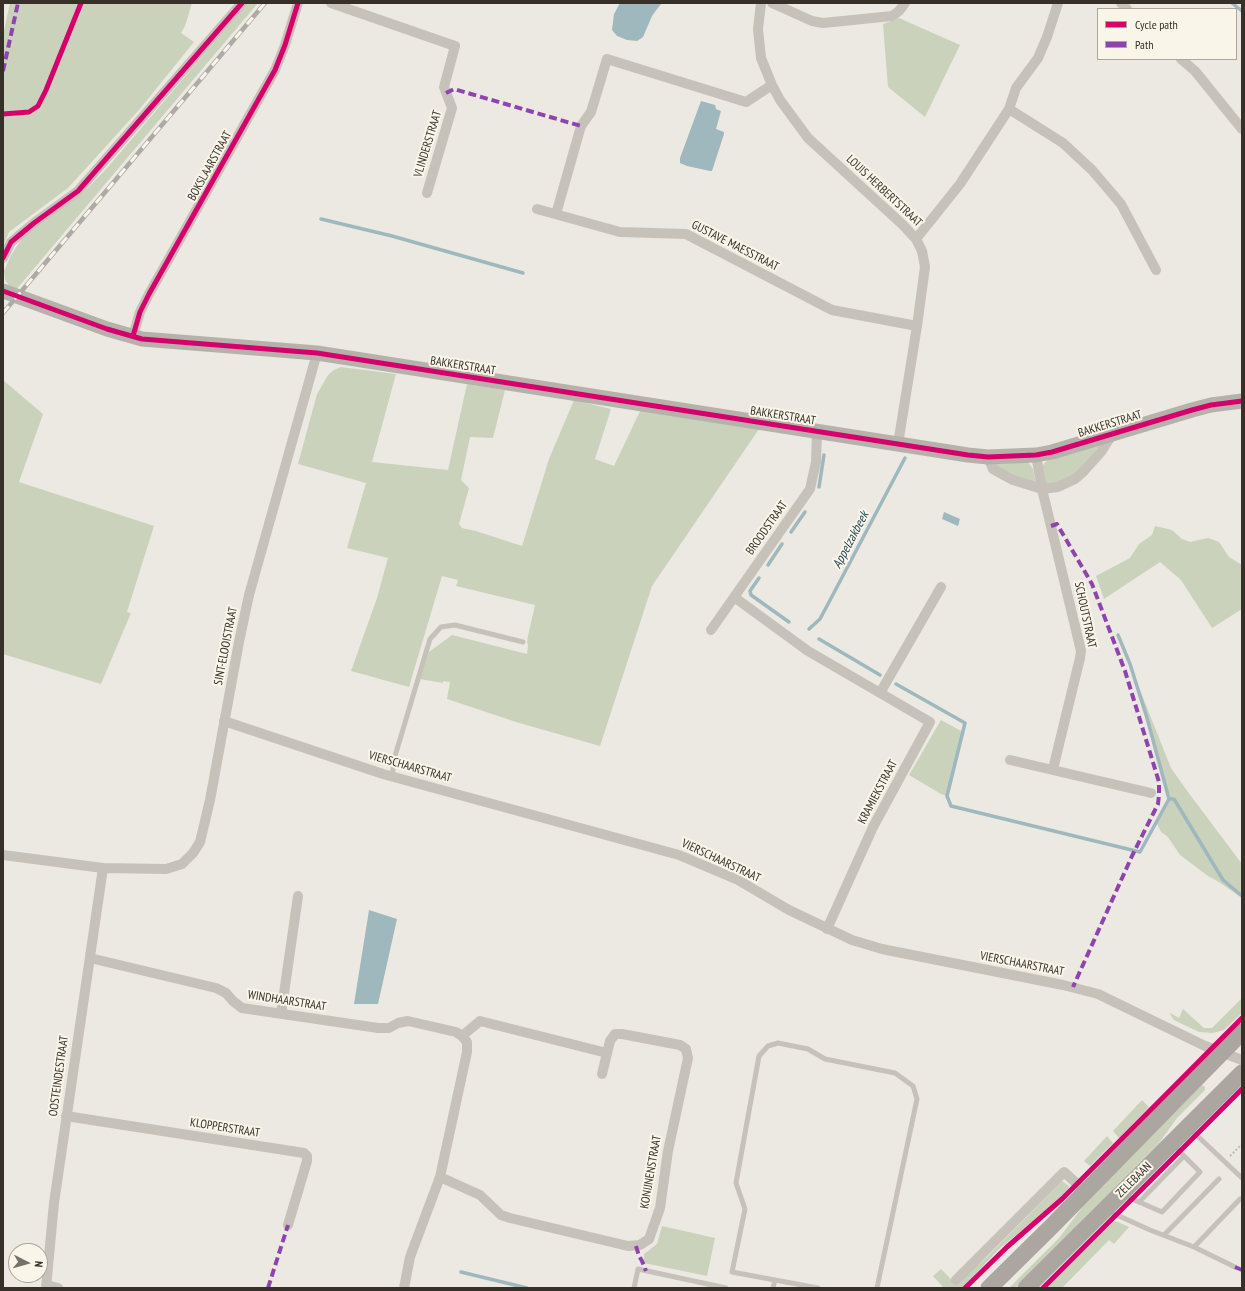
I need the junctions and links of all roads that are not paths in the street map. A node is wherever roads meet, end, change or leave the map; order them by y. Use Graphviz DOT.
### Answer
graph roads {
  1 [pos="242,3"];
  2 [pos="298,3"];
  3 [pos="330,3"];
  4 [pos="761,3"];
  5 [pos="772,3"];
  6 [pos="905,3"];
  7 [pos="1058,3"];
  8 [pos="1182,60"];
  9 [pos="772,85"];
  10 [pos="1009,109"];
  11 [pos="1242,129"];
  12 [pos="427,193"];
  13 [pos="537,209"];
  14 [pos="556,214"];
  15 [pos="916,240"];
  16 [pos="3,258"];
  17 [pos="1156,270"];
  18 [pos="3,291"];
  19 [pos="917,326"];
  20 [pos="133,336"];
  21 [pos="318,353"];
  22 [pos="1242,401"];
  23 [pos="817,431"];
  24 [pos="1113,433"];
  25 [pos="898,444"];
  26 [pos="1036,455"];
  27 [pos="988,457"];
  28 [pos="1042,489"];
  29 [pos="940,587"];
  30 [pos="734,597"];
  31 [pos="711,630"];
  32 [pos="523,642"];
  33 [pos="880,693"];
  34 [pos="224,721"];
  35 [pos="1010,760"];
  36 [pos="1053,769"];
  37 [pos="392,776"];
  38 [pos="1151,793"];
  39 [pos="3,856"];
  40 [pos="103,868"];
  41 [pos="298,896"];
  42 [pos="827,929"];
  43 [pos="90,958"];
  44 [pos="281,1014"];
  45 [pos="1242,1032"];
  46 [pos="462,1036"];
  47 [pos="1222,1052"];
  48 [pos="607,1053"];
  49 [pos="1242,1060"];
  50 [pos="1242,1073"];
  51 [pos="602,1074"];
  52 [pos="66,1116"];
  53 [pos="1188,1126"];
  54 [pos="1171,1143"];
  55 [pos="1184,1156"];
  56 [pos="440,1177"];
  57 [pos="1242,1178"];
  58 [pos="1219,1179"];
  59 [pos="1086,1192"];
  60 [pos="1120,1194"];
  61 [pos="1240,1199"];
  62 [pos="1139,1202"];
  63 [pos="1104,1210"];
  64 [pos="288,1225"];
  65 [pos="1164,1235"];
  66 [pos="1194,1247"];
  67 [pos="1235,1267"];
  68 [pos="775,1280"];
  69 [pos="956,1280"];
  70 [pos="47,1287"];
  71 [pos="58,1288"];
  72 [pos="404,1288"];
  73 [pos="634,1288"];
  74 [pos="726,1288"];
  75 [pos="773,1288"];
  76 [pos="818,1288"];
  77 [pos="877,1288"];
  78 [pos="989,1288"];
  79 [pos="1026,1288"];
  1 -- 16 [label="street"];
  2 -- 20 [label="street, BOKSLAARSTRAAT"];
  3 -- 12 [label="street, VLINDERSTRAAT"];
  4 -- 9 [label="street, LOUIS HERBERTSTRAAT"];
  5 -- 6 [label="street"];
  7 -- 10 [label="street"];
  8 -- 11 [label="street"];
  9 -- 14 [label="street"];
  9 -- 15 [label="street, LOUIS HERBERTSTRAAT"];
  10 -- 15 [label="street"];
  10 -- 17 [label="street"];
  13 -- 14 [label="street, GUSTAVE MAESSTRAAT"];
  14 -- 19 [label="street, GUSTAVE MAESSTRAAT"];
  15 -- 19 [label="street, LOUIS HERBERTSTRAAT"];
  18 -- 20 [label="street"];
  19 -- 25 [label="street, LOUIS HERBERTSTRAAT"];
  20 -- 21 [label="street"];
  21 -- 23 [label="street, BAKKERSTRAAT"];
  21 -- 34 [label="street, SINT-ELOOISTRAAT"];
  22 -- 24 [label="street, BAKKERSTRAAT"];
  23 -- 25 [label="street, BAKKERSTRAAT"];
  23 -- 30 [label="street, BROODSTRAAT"];
  24 -- 26 [label="street, BAKKERSTRAAT"];
  24 -- 28 [label="street, BAKKERSTRAAT"];
  25 -- 27 [label="street, BAKKERSTRAAT"];
  26 -- 27 [label="street, BAKKERSTRAAT"];
  26 -- 28 [label="street, SCHOUTSTRAAT"];
  27 -- 28 [label="street, BAKKERSTRAAT"];
  28 -- 36 [label="street, SCHOUTSTRAAT"];
  29 -- 33 [label="street"];
  30 -- 31 [label="street, BROODSTRAAT"];
  30 -- 33 [label="street, KRAMIEKSTRAAT"];
  32 -- 37 [label="lane"];
  33 -- 42 [label="street, KRAMIEKSTRAAT"];
  34 -- 37 [label="street, VIERSCHAARSTRAAT"];
  34 -- 40 [label="street, SINT-ELOOISTRAAT"];
  35 -- 36 [label="street"];
  36 -- 38 [label="street"];
  37 -- 42 [label="street, VIERSCHAARSTRAAT"];
  39 -- 40 [label="street, SINT-ELOOISTRAAT"];
  40 -- 43 [label="street, OOSTEINDESTRAAT"];
  41 -- 44 [label="street"];
  42 -- 47 [label="street, VIERSCHAARSTRAAT"];
  43 -- 44 [label="street, WINDHAARSTRAAT"];
  43 -- 52 [label="street, OOSTEINDESTRAAT"];
  44 -- 46 [label="street, WINDHAARSTRAAT"];
  45 -- 47 [label="main road"];
  46 -- 48 [label="street"];
  46 -- 56 [label="street"];
  47 -- 49 [label="street, VIERSCHAARSTRAAT"];
  47 -- 59 [label="main road"];
  48 -- 51 [label="street, KONIJNENSTRAAT"];
  48 -- 56 [label="street, KONIJNENSTRAAT"];
  50 -- 53 [label="main road, ZELEBAAN"];
  52 -- 64 [label="street, KLOPPERSTRAAT"];
  52 -- 70 [label="street, OOSTEINDESTRAAT"];
  53 -- 54 [label="main road, ZELEBAAN"];
  53 -- 57 [label="lane"];
  54 -- 55 [label="lane"];
  54 -- 60 [label="main road, ZELEBAAN"];
  55 -- 62 [label="lane"];
  55 -- 62 [label="lane"];
  56 -- 72 [label="street"];
  58 -- 65 [label="lane"];
  59 -- 69 [label="street"];
  59 -- 78 [label="main road"];
  60 -- 62 [label="lane"];
  60 -- 63 [label="main road, ZELEBAAN"];
  61 -- 66 [label="lane"];
  63 -- 65 [label="lane"];
  63 -- 79 [label="main road, ZELEBAAN"];
  65 -- 66 [label="lane"];
  66 -- 67 [label="lane"];
  68 -- 75 [label="lane"];
  68 -- 76 [label="lane"];
  68 -- 77 [label="lane"];
  70 -- 71 [label="street"];
  73 -- 74 [label="lane"];
}
